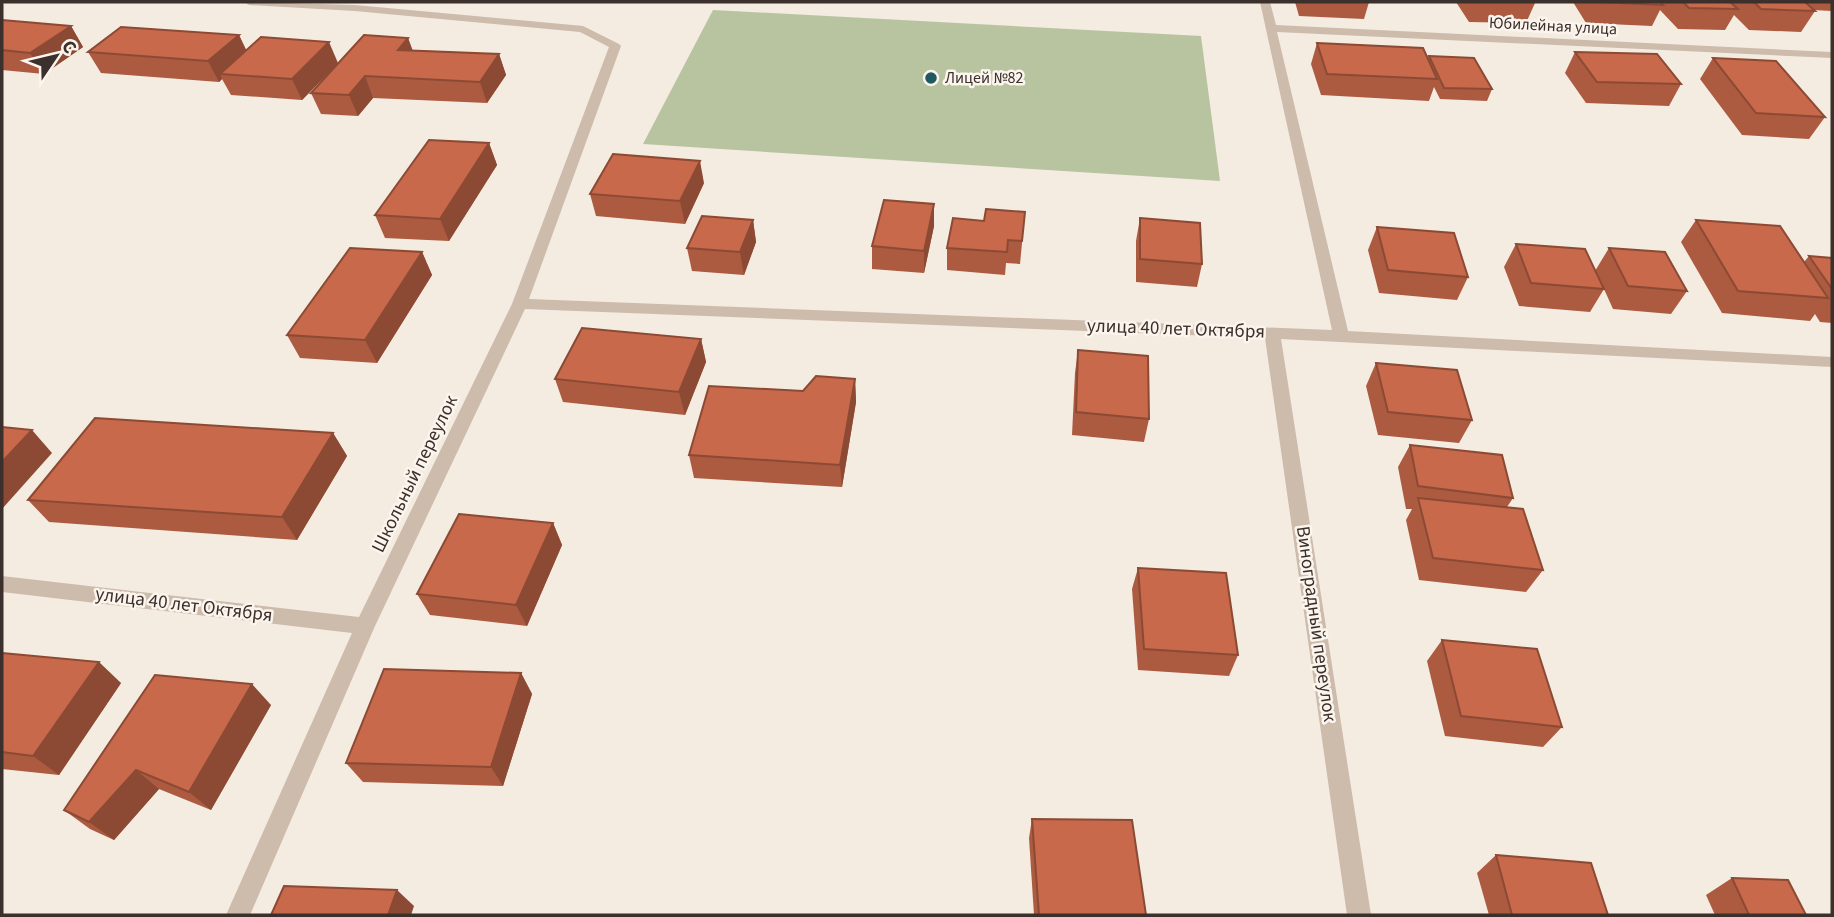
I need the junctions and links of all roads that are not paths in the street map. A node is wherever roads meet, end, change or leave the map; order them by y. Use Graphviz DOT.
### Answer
graph roads {
  1 [pos="249,2"];
  2 [pos="1265,2"];
  3 [pos="358,5"];
  4 [pos="1271,28"];
  5 [pos="1832,55"];
  6 [pos="520,304"];
  7 [pos="1272,333"];
  8 [pos="1340,336"];
  9 [pos="1832,362"];
  10 [pos="2,584"];
  11 [pos="365,626"];
  12 [pos="237,915"];
  13 [pos="1359,915"];
  1 -- 3 [label="street"];
  2 -- 4 [label="street"];
  3 -- 6 [label="street, Школьный переулок"];
  4 -- 5 [label="street, Юбилейная улица"];
  4 -- 8 [label="street"];
  6 -- 7 [label="street, улица 40 лет Октября"];
  6 -- 11 [label="street, Школьный переулок"];
  7 -- 8 [label="street, улица 40 лет Октября"];
  7 -- 13 [label="street, Виноградный переулок"];
  8 -- 9 [label="street, улица 40 лет Октября"];
  10 -- 11 [label="street, улица 40 лет Октября"];
  11 -- 12 [label="street, Школьный переулок"];
}
